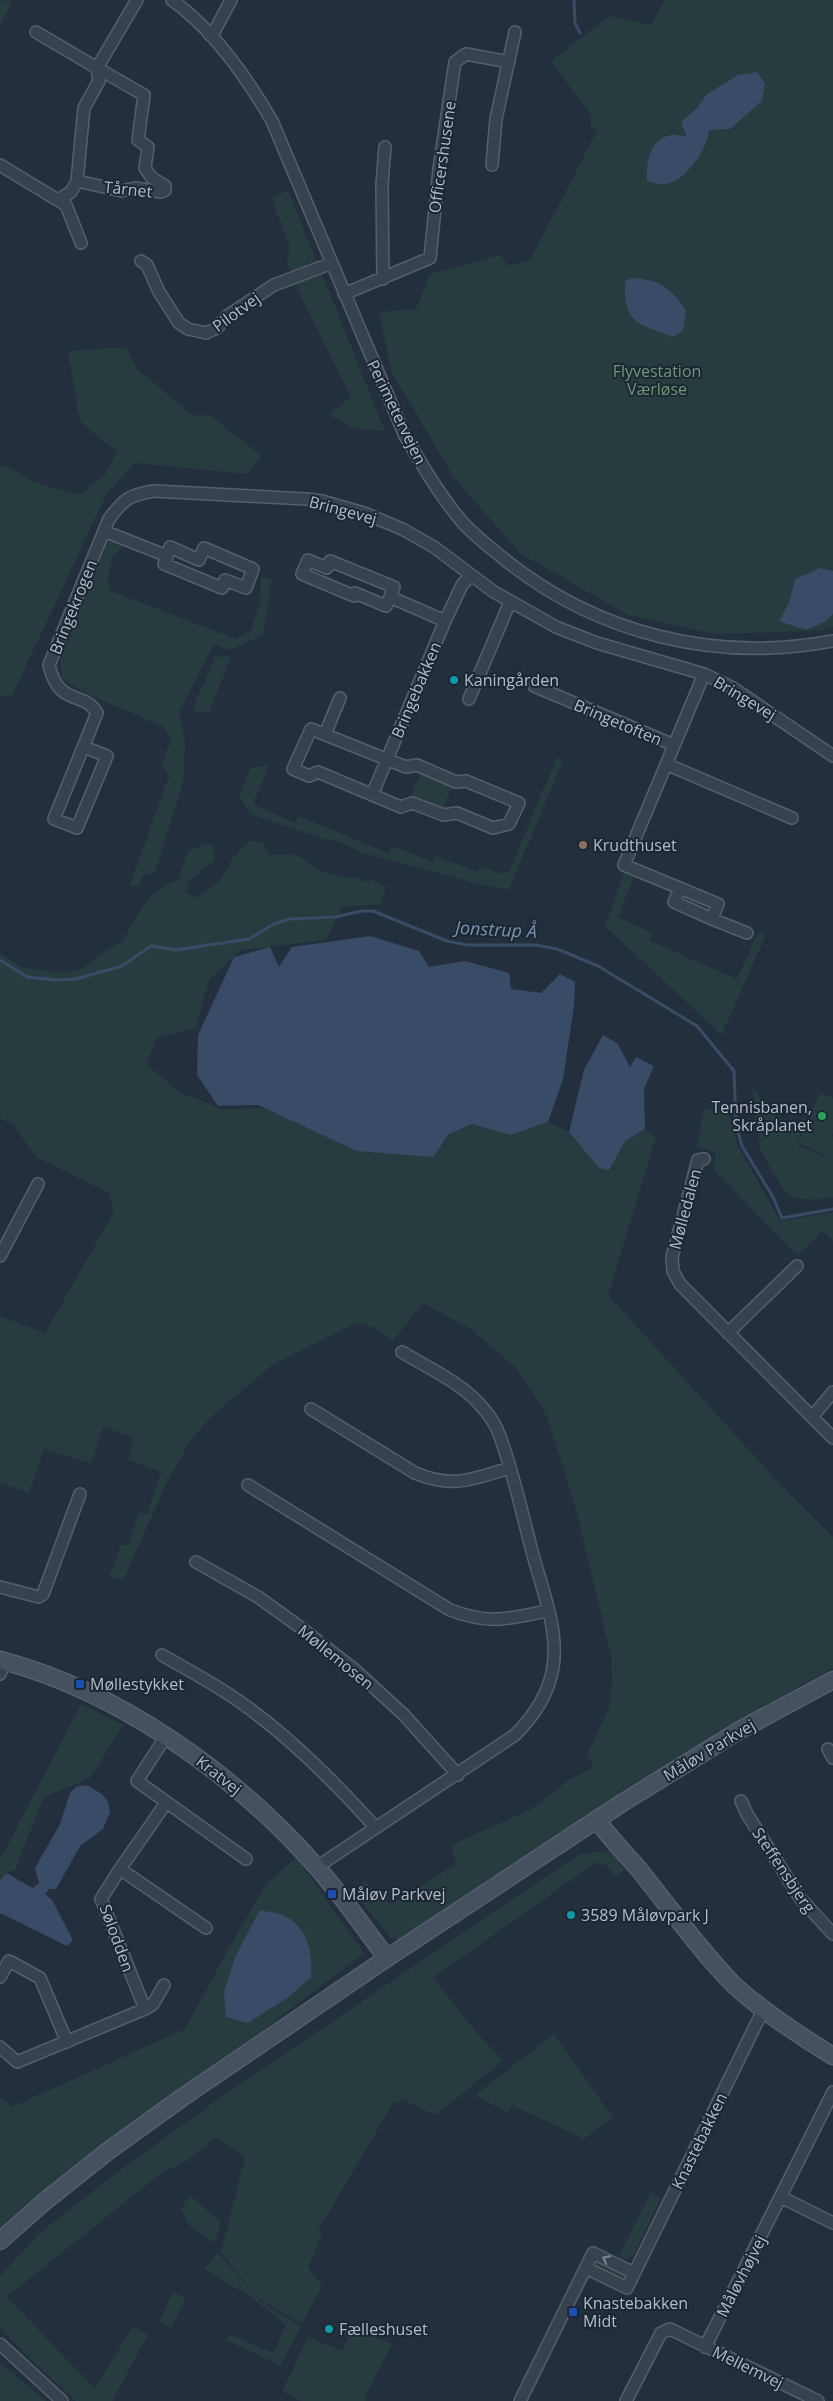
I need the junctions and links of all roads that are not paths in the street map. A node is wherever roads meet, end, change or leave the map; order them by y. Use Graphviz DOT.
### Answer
graph roads {
  1 [pos="137,0"];
  2 [pos="172,0"];
  3 [pos="231,0"];
  4 [pos="36,32"];
  5 [pos="515,32"];
  6 [pos="210,35"];
  7 [pos="510,62"];
  8 [pos="98,68"];
  9 [pos="385,147"];
  10 [pos="0,165"];
  11 [pos="492,165"];
  12 [pos="77,181"];
  13 [pos="58,200"];
  14 [pos="81,243"];
  15 [pos="141,261"];
  16 [pos="332,264"];
  17 [pos="383,279"];
  18 [pos="344,294"];
  19 [pos="123,500"];
  20 [pos="104,531"];
  21 [pos="167,556"];
  22 [pos="470,576"];
  23 [pos="390,597"];
  24 [pos="510,602"];
  25 [pos="445,621"];
  26 [pos="833,641"];
  27 [pos="704,674"];
  28 [pos="534,686"];
  29 [pos="340,698"];
  30 [pos="468,699"];
  31 [pos="325,734"];
  32 [pos="674,745"];
  33 [pos="84,746"];
  34 [pos="833,756"];
  35 [pos="386,759"];
  36 [pos="666,764"];
  37 [pos="372,795"];
  38 [pos="792,818"];
  39 [pos="747,934"];
  40 [pos="704,1159"];
  41 [pos="38,1184"];
  42 [pos="0,1256"];
  43 [pos="796,1266"];
  44 [pos="728,1333"];
  45 [pos="402,1352"];
  46 [pos="833,1392"];
  47 [pos="311,1409"];
  48 [pos="812,1417"];
  49 [pos="833,1438"];
  50 [pos="510,1468"];
  51 [pos="248,1485"];
  52 [pos="80,1494"];
  53 [pos="196,1562"];
  54 [pos="0,1587"];
  55 [pos="547,1611"];
  56 [pos="162,1655"];
  57 [pos="2,1665"];
  58 [pos="833,1680"];
  59 [pos="166,1736"];
  60 [pos="458,1775"];
  61 [pos="742,1800"];
  62 [pos="166,1803"];
  63 [pos="601,1817"];
  64 [pos="376,1828"];
  65 [pos="246,1859"];
  66 [pos="317,1867"];
  67 [pos="120,1869"];
  68 [pos="206,1928"];
  69 [pos="833,1934"];
  70 [pos="386,1958"];
  71 [pos="0,1977"];
  72 [pos="164,1985"];
  73 [pos="764,2008"];
  74 [pos="145,2009"];
  75 [pos="67,2042"];
  76 [pos="0,2047"];
  77 [pos="833,2056"];
  78 [pos="833,2092"];
  79 [pos="781,2197"];
  80 [pos="833,2223"];
  81 [pos="0,2241"];
  82 [pos="586,2268"];
  83 [pos="634,2273"];
  84 [pos="0,2344"];
  85 [pos="705,2347"];
  86 [pos="62,2401"];
  87 [pos="520,2401"];
  88 [pos="626,2401"];
  89 [pos="818,2401"];
  1 -- 8 [label="street"];
  2 -- 6 [label="street, Perimetervejen"];
  3 -- 6 [label="street"];
  4 -- 8 [label="street, Tårnet"];
  5 -- 7 [label="street"];
  6 -- 16 [label="street, Perimetervejen"];
  7 -- 11 [label="street"];
  7 -- 17 [label="street, Officershusene"];
  8 -- 12 [label="street"];
  8 -- 12 [label="street, Tårnet"];
  9 -- 17 [label="street"];
  10 -- 13 [label="street"];
  12 -- 13 [label="street"];
  13 -- 14 [label="street"];
  15 -- 16 [label="street, Pilotvej"];
  16 -- 18 [label="street, Perimetervejen"];
  17 -- 18 [label="street, Officershusene"];
  18 -- 26 [label="street, Perimetervejen"];
  19 -- 20 [label="street, Bringekrogen"];
  19 -- 22 [label="street, Bringevej"];
  20 -- 21 [label="street"];
  20 -- 33 [label="street, Bringekrogen"];
  21 -- 21 [label="street"];
  22 -- 24 [label="street, Bringevej"];
  22 -- 25 [label="street, Bringebakken"];
  23 -- 23 [label="street"];
  23 -- 25 [label="street, Bringebakken"];
  24 -- 27 [label="street, Bringevej"];
  24 -- 30 [label="street"];
  25 -- 35 [label="street, Bringebakken"];
  27 -- 32 [label="street, Bringetoften"];
  27 -- 34 [label="street, Bringevej"];
  28 -- 32 [label="street, Bringetoften"];
  29 -- 31 [label="street"];
  31 -- 35 [label="street, Bringebakken"];
  31 -- 37 [label="street, Bringebakken"];
  32 -- 36 [label="street, Bringetoften"];
  33 -- 33 [label="street, Bringekrogen"];
  35 -- 37 [label="street, Bringebakken"];
  35 -- 37 [label="street, Bringebakken"];
  36 -- 38 [label="street, Bringetoften"];
  36 -- 39 [label="street, Bringetoften"];
  40 -- 44 [label="street, Mølledalen"];
  41 -- 42 [label="street"];
  43 -- 44 [label="street"];
  44 -- 48 [label="street, Mølledalen"];
  45 -- 50 [label="street"];
  46 -- 48 [label="street"];
  47 -- 50 [label="street"];
  48 -- 49 [label="street, Mølledalen"];
  50 -- 55 [label="street"];
  51 -- 55 [label="street"];
  52 -- 54 [label="street"];
  53 -- 60 [label="street, Møllemosen"];
  55 -- 60 [label="street"];
  56 -- 64 [label="street"];
  57 -- 59 [label="street, Kratvej"];
  58 -- 63 [label="street, Måløv Parkvej"];
  59 -- 62 [label="street"];
  59 -- 66 [label="street, Kratvej"];
  60 -- 64 [label="street"];
  61 -- 69 [label="street, Steffensbjerg"];
  62 -- 65 [label="street"];
  62 -- 67 [label="street, Sølodden"];
  63 -- 70 [label="street, Måløv Parkvej"];
  63 -- 73 [label="street"];
  64 -- 66 [label="street"];
  66 -- 70 [label="street, Kratvej"];
  67 -- 68 [label="street"];
  67 -- 74 [label="street, Sølodden"];
  70 -- 81 [label="street, Måløv Parkvej"];
  71 -- 75 [label="street"];
  72 -- 74 [label="street"];
  73 -- 77 [label="street"];
  73 -- 83 [label="street, Knastebakken"];
  74 -- 75 [label="street"];
  75 -- 76 [label="street"];
  78 -- 79 [label="street, Måløvhøjvej"];
  79 -- 80 [label="street"];
  79 -- 85 [label="street, Måløvhøjvej"];
  82 -- 83 [label="street, Knastebakken"];
  83 -- 82 [label="street, one-way"];
  82 -- 87 [label="street"];
  84 -- 86 [label="street"];
  85 -- 88 [label="street"];
  85 -- 89 [label="street, Mellemvej"];
}
